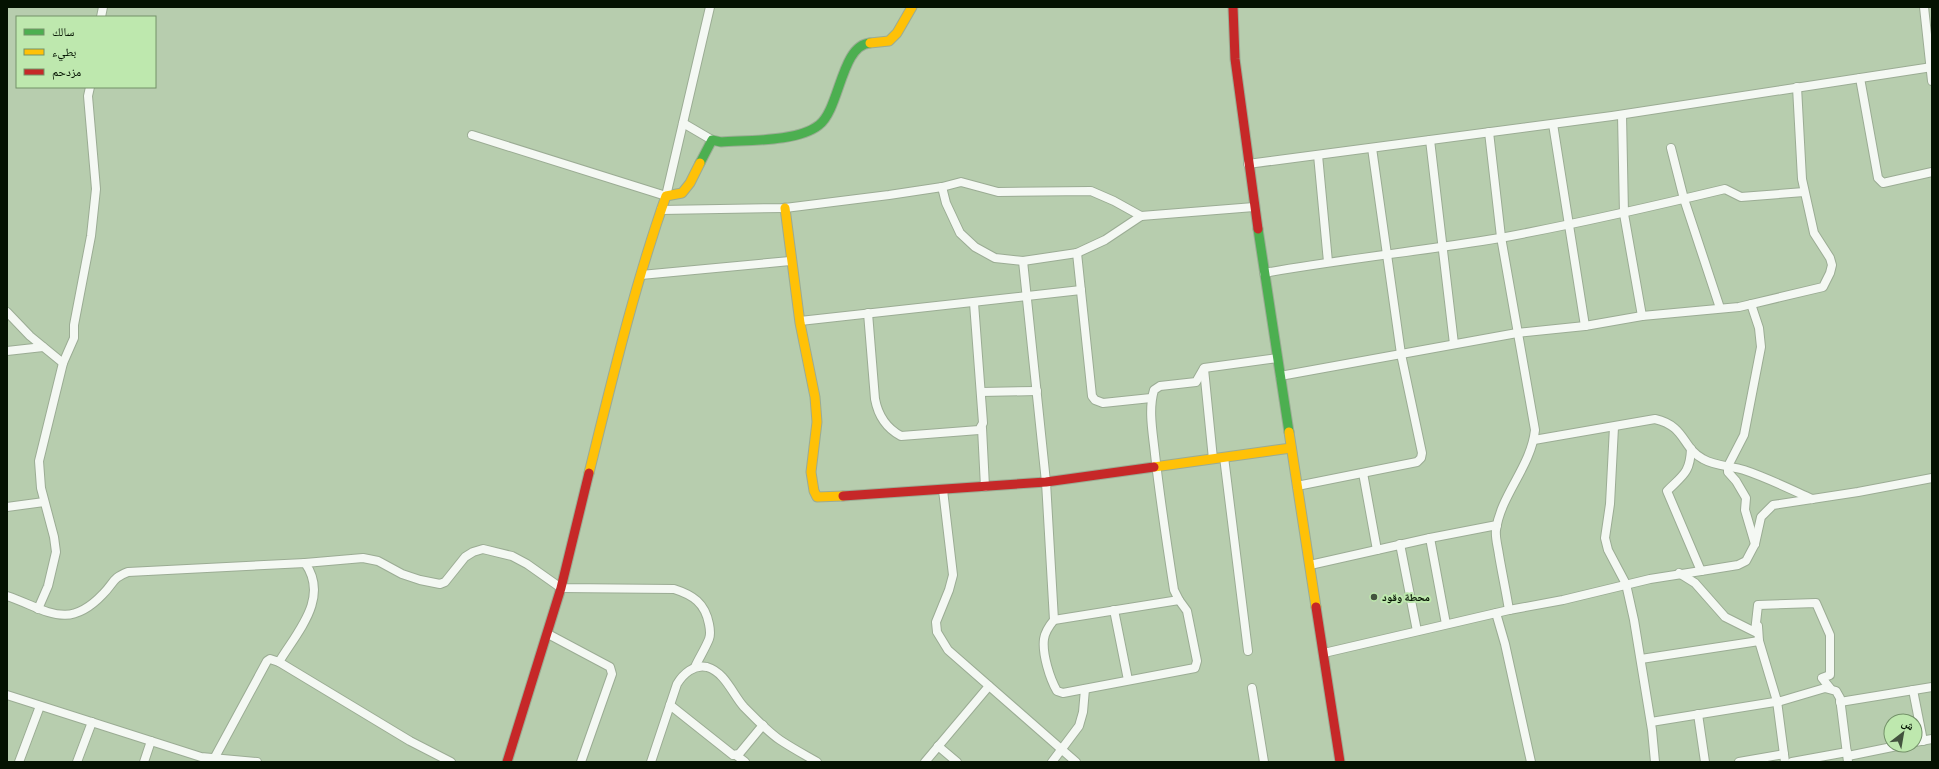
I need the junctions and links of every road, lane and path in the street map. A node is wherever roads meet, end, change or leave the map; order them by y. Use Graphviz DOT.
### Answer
graph roads {
  1 [pos="710,7"];
  2 [pos="912,7"];
  3 [pos="1233,7"];
  4 [pos="1924,7"];
  5 [pos="1931,67"];
  6 [pos="1860,78"];
  7 [pos="1932,81"];
  8 [pos="1797,87"];
  9 [pos="90,88"];
  10 [pos="1622,115"];
  11 [pos="683,123"];
  12 [pos="1553,124"];
  13 [pos="1489,132"];
  14 [pos="472,135"];
  15 [pos="712,140"];
  16 [pos="1430,140"];
  17 [pos="1372,148"];
  18 [pos="1671,148"];
  19 [pos="1318,155"];
  20 [pos="1248,164"];
  21 [pos="1932,172"];
  22 [pos="942,187"];
  23 [pos="1804,192"];
  24 [pos="666,196"];
  25 [pos="1684,199"];
  26 [pos="1254,207"];
  27 [pos="785,208"];
  28 [pos="661,210"];
  29 [pos="1624,214"];
  30 [pos="1141,216"];
  31 [pos="1568,224"];
  32 [pos="1501,238"];
  33 [pos="1444,246"];
  34 [pos="1077,253"];
  35 [pos="1386,254"];
  36 [pos="790,261"];
  37 [pos="1024,261"];
  38 [pos="1328,262"];
  39 [pos="1264,273"];
  40 [pos="640,275"];
  41 [pos="1081,290"];
  42 [pos="1027,297"];
  43 [pos="974,302"];
  44 [pos="1751,304"];
  45 [pos="1720,308"];
  46 [pos="7,312"];
  47 [pos="868,313"];
  48 [pos="1642,316"];
  49 [pos="800,322"];
  50 [pos="1585,326"];
  51 [pos="1517,333"];
  52 [pos="1454,344"];
  53 [pos="43,347"];
  54 [pos="7,351"];
  55 [pos="1401,354"];
  56 [pos="1278,358"];
  57 [pos="63,363"];
  58 [pos="1204,368"];
  59 [pos="1280,376"];
  60 [pos="1037,391"];
  61 [pos="981,392"];
  62 [pos="1151,398"];
  63 [pos="1614,427"];
  64 [pos="982,428"];
  65 [pos="1534,440"];
  66 [pos="1291,448"];
  67 [pos="1691,449"];
  68 [pos="1224,457"];
  69 [pos="1213,459"];
  70 [pos="1728,466"];
  71 [pos="1156,467"];
  72 [pos="1363,473"];
  73 [pos="1932,478"];
  74 [pos="1046,482"];
  75 [pos="1297,486"];
  76 [pos="985,487"];
  77 [pos="942,490"];
  78 [pos="1812,499"];
  79 [pos="44,502"];
  80 [pos="7,507"];
  81 [pos="1497,525"];
  82 [pos="1430,538"];
  83 [pos="1400,544"];
  84 [pos="1755,544"];
  85 [pos="1377,550"];
  86 [pos="305,563"];
  87 [pos="1310,565"];
  88 [pos="1701,571"];
  89 [pos="1679,573"];
  90 [pos="1626,584"];
  91 [pos="561,588"];
  92 [pos="7,596"];
  93 [pos="1179,600"];
  94 [pos="1758,605"];
  95 [pos="38,609"];
  96 [pos="1114,610"];
  97 [pos="1509,610"];
  98 [pos="1496,612"];
  99 [pos="1054,620"];
  100 [pos="1446,624"];
  101 [pos="1417,631"];
  102 [pos="548,634"];
  103 [pos="1759,641"];
  104 [pos="1248,651"];
  105 [pos="1324,653"];
  106 [pos="1641,659"];
  107 [pos="279,662"];
  108 [pos="695,667"];
  109 [pos="1128,680"];
  110 [pos="989,686"];
  111 [pos="1932,687"];
  112 [pos="1252,688"];
  113 [pos="1830,688"];
  114 [pos="1085,689"];
  115 [pos="1914,690"];
  116 [pos="7,695"];
  117 [pos="1777,702"];
  118 [pos="1840,702"];
  119 [pos="670,705"];
  120 [pos="40,706"];
  121 [pos="1698,714"];
  122 [pos="92,722"];
  123 [pos="1651,722"];
  124 [pos="763,725"];
  125 [pos="151,741"];
  126 [pos="1924,741"];
  127 [pos="938,746"];
  128 [pos="1883,749"];
  129 [pos="1062,750"];
  130 [pos="736,755"];
  131 [pos="1848,757"];
  132 [pos="215,758"];
  133 [pos="1784,758"];
  134 [pos="18,762"];
  135 [pos="76,762"];
  136 [pos="144,762"];
  137 [pos="257,762"];
  138 [pos="451,762"];
  139 [pos="507,762"];
  140 [pos="582,762"];
  141 [pos="651,762"];
  142 [pos="745,762"];
  143 [pos="817,762"];
  144 [pos="925,762"];
  145 [pos="957,762"];
  146 [pos="1052,762"];
  147 [pos="1076,762"];
  148 [pos="1264,762"];
  149 [pos="1340,762"];
  150 [pos="1531,762"];
  151 [pos="1655,762"];
  152 [pos="1705,762"];
  153 [pos="1739,762"];
  154 [pos="1792,762"];
  1 -- 11 [label="street"];
  2 -- 15 [label="street"];
  3 -- 20 [label="street"];
  4 -- 5 [label="street"];
  5 -- 6 [label="street"];
  5 -- 7 [label="street"];
  6 -- 8 [label="street"];
  6 -- 21 [label="street"];
  8 -- 10 [label="street"];
  8 -- 23 [label="street"];
  9 -- 57 [label="street"];
  10 -- 12 [label="street"];
  10 -- 29 [label="street"];
  11 -- 15 [label="street"];
  11 -- 24 [label="street"];
  12 -- 13 [label="street"];
  12 -- 31 [label="street"];
  13 -- 16 [label="street"];
  13 -- 32 [label="street"];
  14 -- 24 [label="street"];
  15 -- 24 [label="street"];
  16 -- 17 [label="street"];
  16 -- 33 [label="street"];
  17 -- 19 [label="street"];
  17 -- 35 [label="street"];
  18 -- 25 [label="street"];
  19 -- 20 [label="street"];
  19 -- 38 [label="street"];
  20 -- 26 [label="street"];
  22 -- 27 [label="street"];
  22 -- 30 [label="street"];
  22 -- 37 [label="street"];
  23 -- 25 [label="street"];
  23 -- 44 [label="street"];
  24 -- 28 [label="street"];
  25 -- 29 [label="street"];
  25 -- 45 [label="street"];
  26 -- 30 [label="street"];
  26 -- 39 [label="street"];
  27 -- 28 [label="street"];
  27 -- 36 [label="street"];
  28 -- 40 [label="street"];
  29 -- 31 [label="street"];
  29 -- 48 [label="street"];
  30 -- 34 [label="street"];
  31 -- 32 [label="street"];
  31 -- 50 [label="street"];
  32 -- 33 [label="street"];
  32 -- 51 [label="street"];
  33 -- 35 [label="street"];
  33 -- 52 [label="street"];
  34 -- 37 [label="street"];
  34 -- 41 [label="street"];
  35 -- 38 [label="street"];
  35 -- 55 [label="street"];
  36 -- 40 [label="street"];
  36 -- 49 [label="street"];
  37 -- 42 [label="street"];
  38 -- 39 [label="street"];
  39 -- 56 [label="street"];
  40 -- 91 [label="street"];
  41 -- 42 [label="street"];
  41 -- 62 [label="street"];
  42 -- 43 [label="street"];
  42 -- 60 [label="street"];
  43 -- 47 [label="street"];
  43 -- 61 [label="street"];
  44 -- 45 [label="street"];
  44 -- 70 [label="street"];
  45 -- 48 [label="street"];
  46 -- 53 [label="street"];
  47 -- 49 [label="street"];
  47 -- 64 [label="street"];
  48 -- 50 [label="street"];
  49 -- 77 [label="street"];
  50 -- 51 [label="street"];
  51 -- 52 [label="street"];
  51 -- 65 [label="street"];
  52 -- 55 [label="street"];
  53 -- 54 [label="street"];
  53 -- 57 [label="street"];
  55 -- 59 [label="street"];
  55 -- 72 [label="street"];
  56 -- 58 [label="street"];
  56 -- 59 [label="street"];
  57 -- 79 [label="street"];
  58 -- 62 [label="street"];
  58 -- 69 [label="street"];
  59 -- 66 [label="street"];
  60 -- 61 [label="street"];
  60 -- 74 [label="street"];
  61 -- 64 [label="street"];
  62 -- 71 [label="street"];
  63 -- 65 [label="street"];
  63 -- 67 [label="street"];
  63 -- 90 [label="street"];
  64 -- 76 [label="street"];
  65 -- 81 [label="street"];
  66 -- 68 [label="street"];
  66 -- 75 [label="street"];
  67 -- 70 [label="street"];
  67 -- 88 [label="street"];
  68 -- 69 [label="street"];
  68 -- 104 [label="street"];
  69 -- 71 [label="street"];
  70 -- 78 [label="street"];
  70 -- 84 [label="street"];
  71 -- 74 [label="street"];
  71 -- 93 [label="street"];
  72 -- 75 [label="street"];
  72 -- 85 [label="street"];
  73 -- 78 [label="street"];
  74 -- 76 [label="street"];
  74 -- 99 [label="street"];
  75 -- 87 [label="street"];
  76 -- 77 [label="street"];
  77 -- 110 [label="street"];
  78 -- 84 [label="street"];
  79 -- 80 [label="street"];
  79 -- 95 [label="street"];
  81 -- 82 [label="street"];
  81 -- 97 [label="street"];
  82 -- 83 [label="street"];
  82 -- 100 [label="street"];
  83 -- 85 [label="street"];
  83 -- 101 [label="street"];
  84 -- 88 [label="street"];
  85 -- 87 [label="street"];
  86 -- 91 [label="street"];
  86 -- 95 [label="street"];
  86 -- 107 [label="street"];
  87 -- 105 [label="street"];
  88 -- 89 [label="street"];
  89 -- 90 [label="street"];
  89 -- 94 [label="street"];
  90 -- 97 [label="street"];
  90 -- 106 [label="street"];
  91 -- 102 [label="street"];
  91 -- 108 [label="street"];
  92 -- 95 [label="street"];
  93 -- 96 [label="street"];
  93 -- 109 [label="street"];
  94 -- 103 [label="street"];
  94 -- 113 [label="street"];
  96 -- 99 [label="street"];
  96 -- 109 [label="street"];
  97 -- 98 [label="street"];
  98 -- 100 [label="street"];
  98 -- 150 [label="street"];
  99 -- 114 [label="street"];
  100 -- 101 [label="street"];
  101 -- 105 [label="street"];
  102 -- 139 [label="street"];
  102 -- 140 [label="street"];
  103 -- 106 [label="street"];
  103 -- 117 [label="street"];
  105 -- 149 [label="street"];
  106 -- 123 [label="street"];
  107 -- 132 [label="street"];
  107 -- 138 [label="street"];
  108 -- 119 [label="street"];
  108 -- 124 [label="street"];
  109 -- 114 [label="street"];
  110 -- 127 [label="street"];
  110 -- 129 [label="street"];
  111 -- 115 [label="street"];
  112 -- 148 [label="street"];
  113 -- 117 [label="street"];
  113 -- 118 [label="street"];
  114 -- 129 [label="street"];
  115 -- 118 [label="street"];
  115 -- 126 [label="street"];
  116 -- 120 [label="street"];
  117 -- 121 [label="street"];
  117 -- 133 [label="street"];
  118 -- 131 [label="street"];
  119 -- 130 [label="street"];
  119 -- 141 [label="street"];
  120 -- 122 [label="street"];
  120 -- 134 [label="street"];
  121 -- 123 [label="street"];
  121 -- 152 [label="street"];
  122 -- 125 [label="street"];
  122 -- 135 [label="street"];
  123 -- 151 [label="street"];
  124 -- 130 [label="street"];
  124 -- 143 [label="street"];
  125 -- 132 [label="street"];
  125 -- 136 [label="street"];
  127 -- 144 [label="street"];
  127 -- 145 [label="street"];
  128 -- 131 [label="street"];
  129 -- 146 [label="street"];
  129 -- 147 [label="street"];
  130 -- 142 [label="street"];
  131 -- 154 [label="street"];
  132 -- 137 [label="street"];
  133 -- 153 [label="street"];
}
